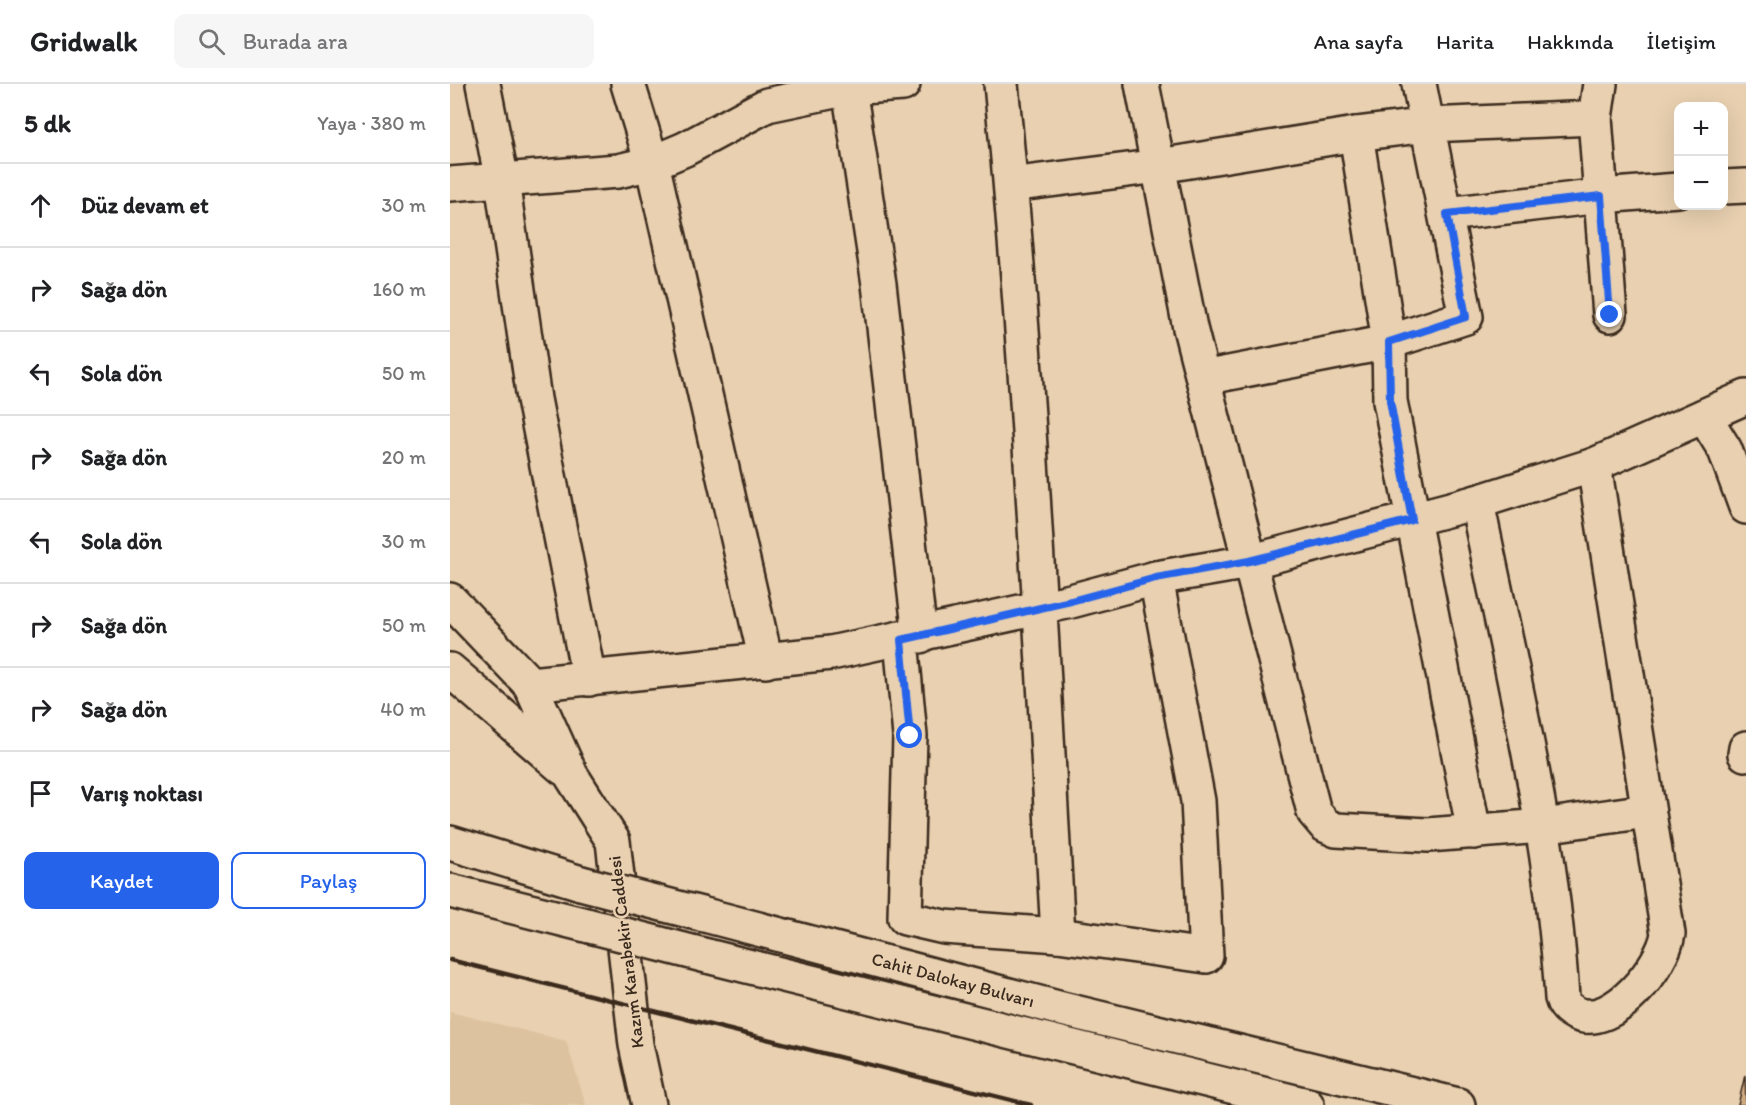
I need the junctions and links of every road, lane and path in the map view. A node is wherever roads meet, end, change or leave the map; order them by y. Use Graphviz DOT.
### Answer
graph roads {
  1 [pos="483,84"];
  2 [pos="628,84"];
  3 [pos="903,84"];
  4 [pos="1001,84"];
  5 [pos="1142,84"];
  6 [pos="1419,84"];
  7 [pos="1600,84"];
  8 [pos="849,88"];
  9 [pos="766,95"];
  10 [pos="1596,118"];
  11 [pos="1428,124"];
  12 [pos="1356,134"];
  13 [pos="652,163"];
  14 [pos="1159,166"];
  15 [pos="502,181"];
  16 [pos="450,184"];
  17 [pos="1011,185"];
  18 [pos="1746,186"];
  19 [pos="1728,187"];
  20 [pos="1674,190"];
  21 [pos="1601,196"];
  22 [pos="1447,214"];
  23 [pos="1610,315"];
  24 [pos="1389,342"];
  25 [pos="1203,378"];
  26 [pos="1746,397"];
  27 [pos="1704,416"];
  28 [pos="1594,465"];
  29 [pos="1477,502"];
  30 [pos="1746,507"];
  31 [pos="1412,520"];
  32 [pos="1249,561"];
  33 [pos="1156,578"];
  34 [pos="450,600"];
  35 [pos="1040,608"];
  36 [pos="910,638"];
  37 [pos="766,661"];
  38 [pos="450,670"];
  39 [pos="590,679"];
  40 [pos="530,684"];
  41 [pos="1746,748"];
  42 [pos="1745,754"];
  43 [pos="571,775"];
  44 [pos="1647,811"];
  45 [pos="1543,826"];
  46 [pos="1474,832"];
  47 [pos="450,843"];
  48 [pos="450,891"];
  49 [pos="1058,935"];
  50 [pos="649,1105"];
  51 [pos="1307,1105"];
  52 [pos="1458,1105"];
  1 -- 15 [label="street"];
  2 -- 13 [label="street"];
  3 -- 8 [label="street"];
  4 -- 17 [label="street"];
  5 -- 14 [label="street"];
  6 -- 11 [label="street"];
  7 -- 10 [label="street"];
  8 -- 9 [label="street"];
  8 -- 36 [label="street"];
  9 -- 13 [label="street"];
  10 -- 11 [label="street"];
  10 -- 21 [label="street"];
  11 -- 12 [label="street"];
  11 -- 22 [label="street"];
  12 -- 14 [label="street"];
  12 -- 24 [label="street"];
  13 -- 15 [label="street"];
  13 -- 37 [label="street"];
  14 -- 17 [label="street"];
  14 -- 25 [label="street"];
  15 -- 16 [label="street"];
  15 -- 39 [label="street"];
  17 -- 35 [label="street"];
  18 -- 19 [label="street"];
  20 -- 21 [label="street"];
  21 -- 22 [label="street"];
  21 -- 23 [label="street"];
  22 -- 24 [label="street"];
  24 -- 25 [label="street"];
  24 -- 31 [label="street"];
  25 -- 32 [label="street"];
  26 -- 27 [label="street"];
  27 -- 28 [label="street"];
  27 -- 30 [label="street"];
  28 -- 29 [label="street"];
  28 -- 44 [label="street"];
  29 -- 31 [label="street"];
  29 -- 45 [label="street"];
  31 -- 32 [label="street"];
  31 -- 46 [label="street"];
  32 -- 33 [label="street"];
  32 -- 46 [label="street"];
  33 -- 35 [label="street"];
  33 -- 49 [label="street"];
  34 -- 40 [label="street"];
  35 -- 36 [label="street"];
  35 -- 49 [label="street"];
  36 -- 37 [label="street"];
  36 -- 49 [label="street"];
  37 -- 39 [label="street"];
  38 -- 43 [label="street"];
  39 -- 40 [label="street"];
  40 -- 43 [label="street"];
  41 -- 42 [label="street"];
  43 -- 50 [label="street, Kazım Karabekir Caddesi"];
  44 -- 45 [label="street"];
  44 -- 45 [label="street"];
  45 -- 46 [label="street"];
  47 -- 52 [label="street, Cahit Dalokay Bulvarı, bridge"];
  48 -- 51 [label="street, Cahit Dalokay Bulvarı, bridge"];
}
